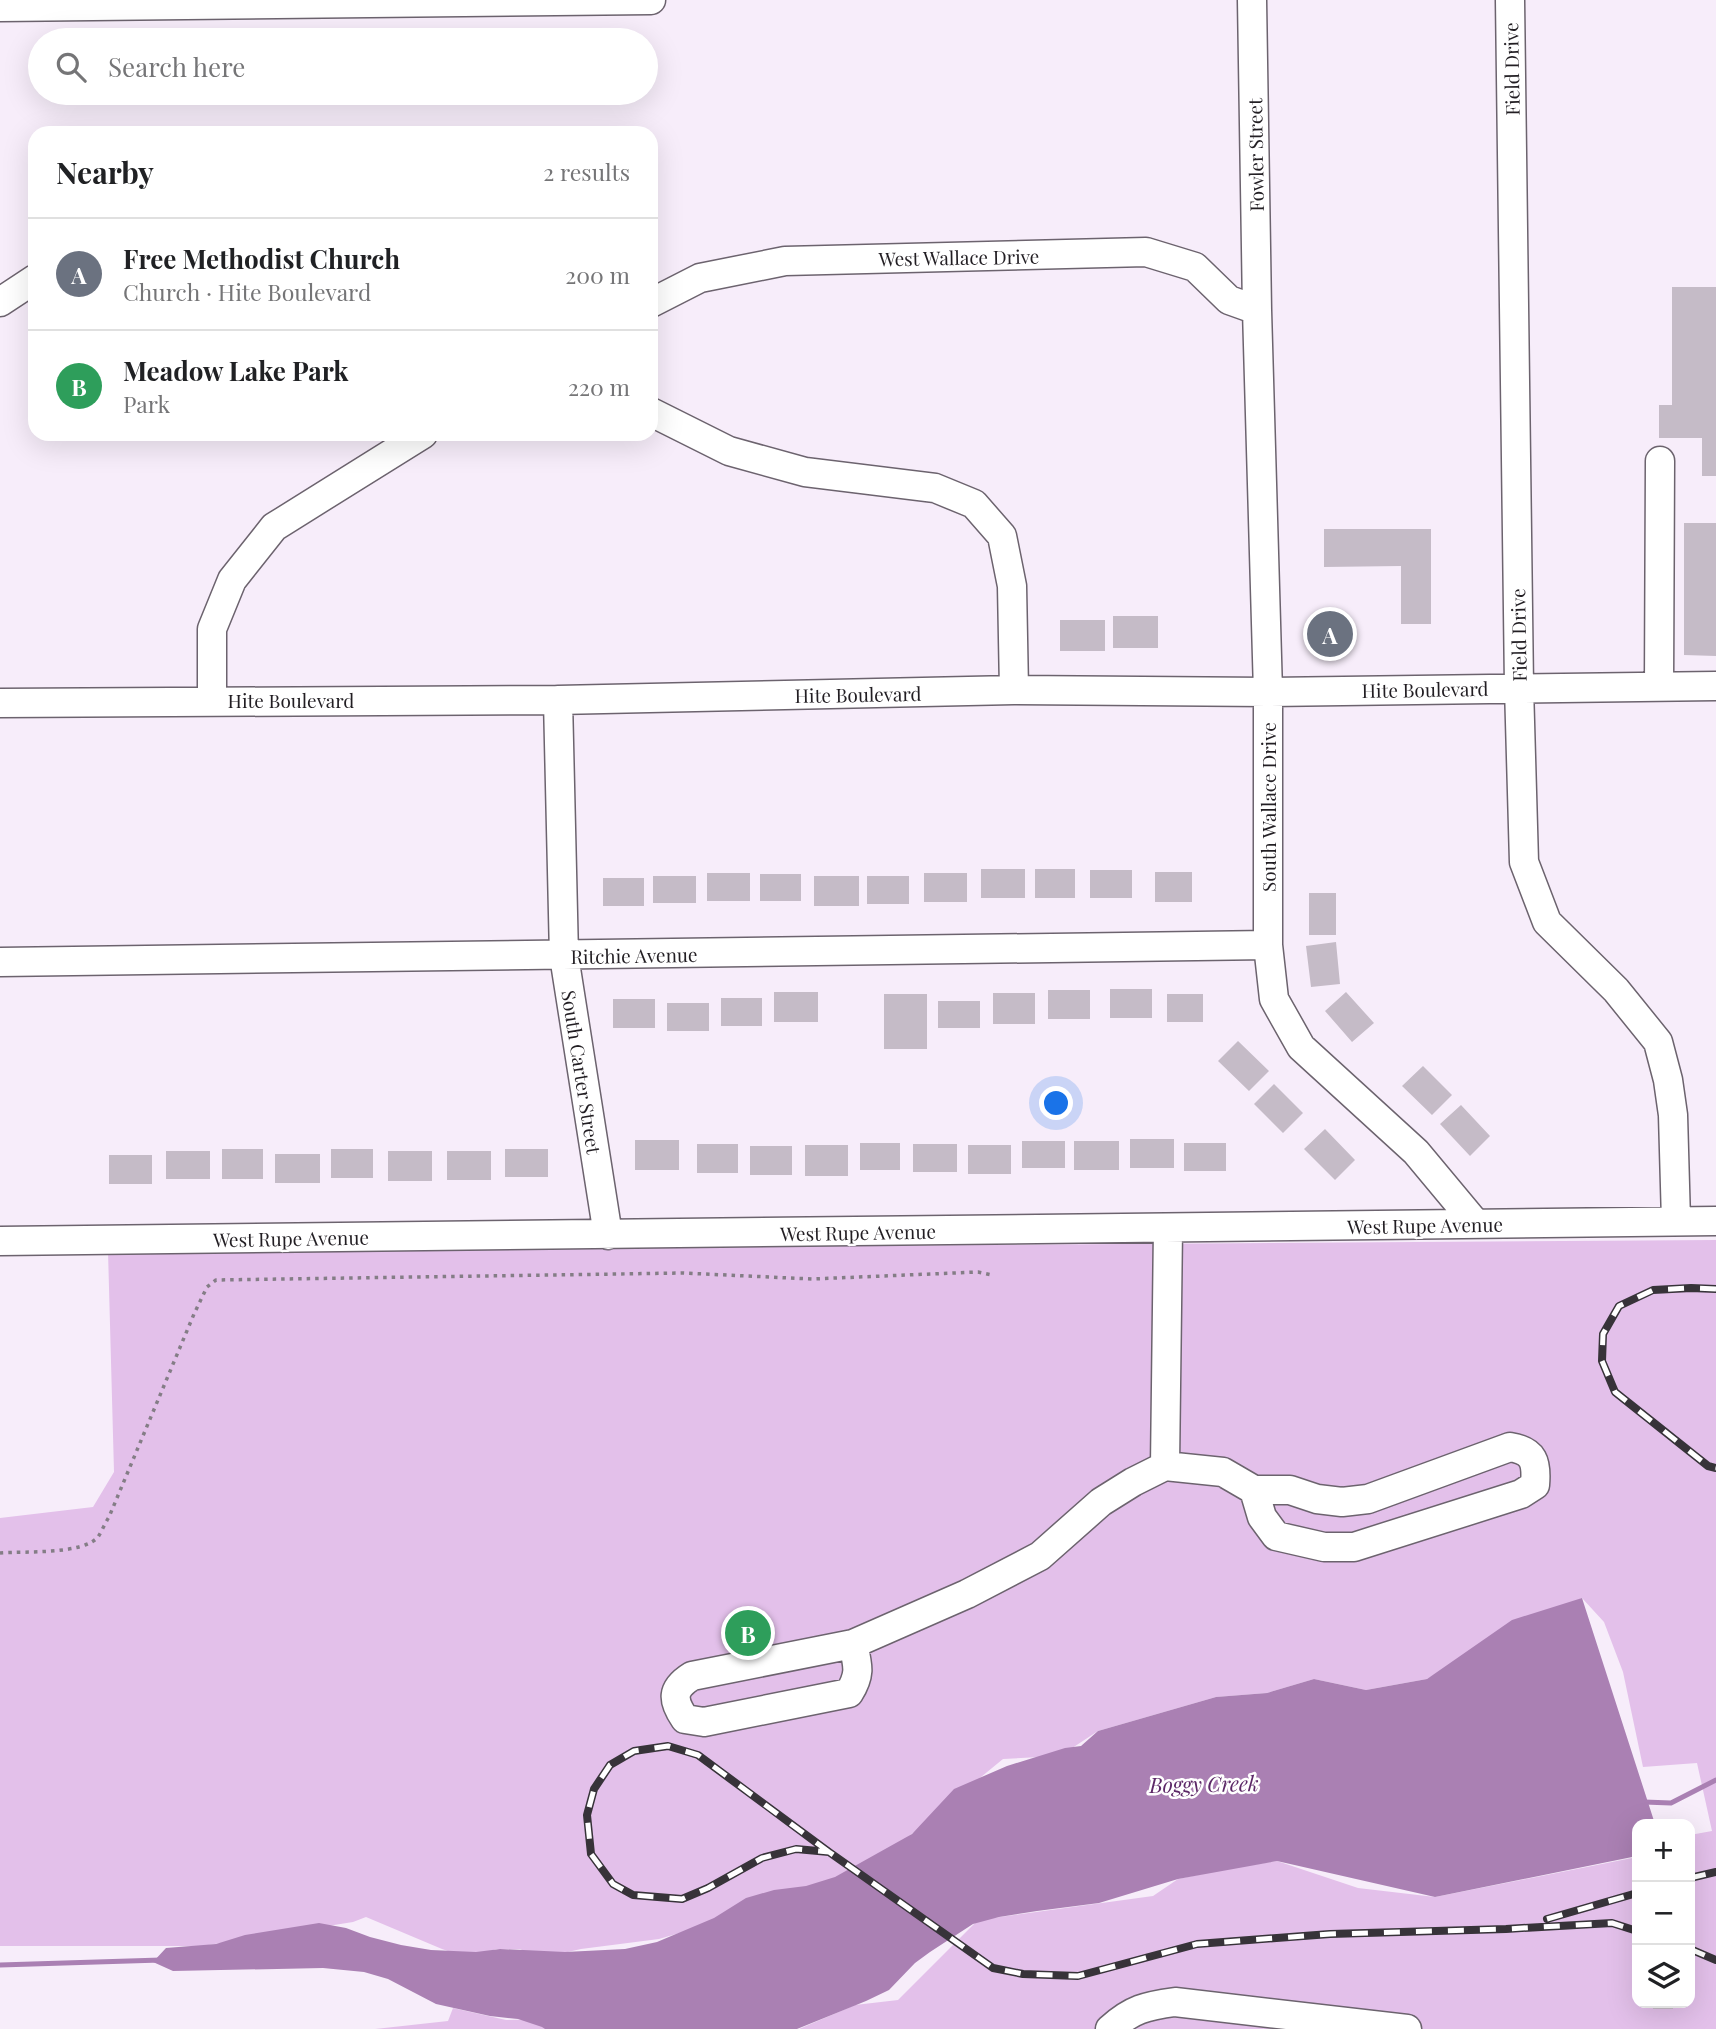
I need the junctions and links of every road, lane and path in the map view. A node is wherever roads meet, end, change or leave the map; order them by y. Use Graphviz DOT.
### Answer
graph roads {
  1 [pos="651,0"];
  2 [pos="1252,0"];
  3 [pos="1510,0"];
  4 [pos="0,7"];
  5 [pos="28,284"];
  6 [pos="658,299"];
  7 [pos="0,302"];
  8 [pos="1257,310"];
  9 [pos="658,415"];
  10 [pos="412,441"];
  11 [pos="1660,461"];
  12 [pos="1659,686"];
  13 [pos="1716,686"];
  14 [pos="1519,687"];
  15 [pos="1014,690"];
  16 [pos="1268,692"];
  17 [pos="212,700"];
  18 [pos="558,700"];
  19 [pos="0,703"];
  20 [pos="1269,945"];
  21 [pos="564,956"];
  22 [pos="0,962"];
  23 [pos="1676,1221"];
  24 [pos="1716,1221"];
  25 [pos="1476,1224"];
  26 [pos="1168,1228"];
  27 [pos="608,1235"];
  28 [pos="0,1241"];
  29 [pos="992,1275"];
  30 [pos="1165,1466"];
  31 [pos="1254,1490"];
  32 [pos="0,1553"];
  33 [pos="853,1644"];
  34 [pos="1110,2029"];
  35 [pos="1408,2029"];
  1 -- 4 [label="street"];
  2 -- 8 [label="street, Fowler Street"];
  3 -- 14 [label="street, Field Drive"];
  5 -- 7 [label="street"];
  6 -- 8 [label="street, West Wallace Drive"];
  8 -- 16 [label="street, South Wallace Drive"];
  9 -- 15 [label="street"];
  10 -- 17 [label="street"];
  11 -- 12 [label="street"];
  12 -- 13 [label="street, Hite Boulevard"];
  12 -- 14 [label="street, Hite Boulevard"];
  14 -- 16 [label="street, Hite Boulevard"];
  14 -- 23 [label="street, Field Drive"];
  15 -- 16 [label="street, Hite Boulevard"];
  15 -- 18 [label="street, Hite Boulevard"];
  16 -- 20 [label="street, South Wallace Drive"];
  17 -- 18 [label="street, Hite Boulevard"];
  17 -- 19 [label="street, Hite Boulevard"];
  18 -- 21 [label="street, South Carter Street"];
  20 -- 21 [label="street, Ritchie Avenue"];
  20 -- 25 [label="street, South Wallace Drive"];
  21 -- 22 [label="street, Ritchie Avenue"];
  21 -- 27 [label="street, South Carter Street"];
  23 -- 24 [label="street, West Rupe Avenue"];
  23 -- 25 [label="street, West Rupe Avenue"];
  25 -- 26 [label="street, West Rupe Avenue"];
  26 -- 27 [label="street, West Rupe Avenue"];
  26 -- 30 [label="street"];
  27 -- 28 [label="street, West Rupe Avenue"];
  29 -- 32 [label="path"];
  30 -- 31 [label="street"];
  30 -- 33 [label="street"];
  31 -- 31 [label="street"];
  33 -- 33 [label="street"];
  34 -- 35 [label="street"];
}
